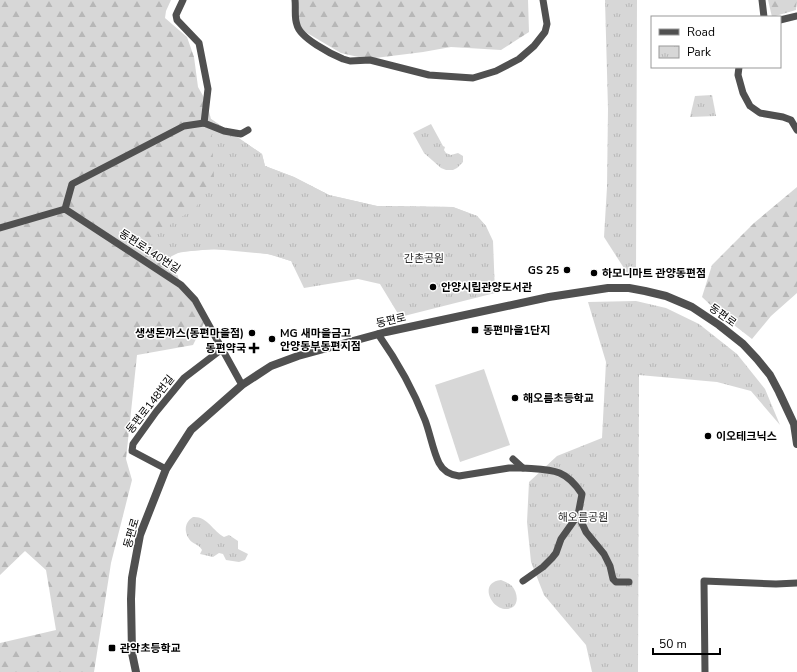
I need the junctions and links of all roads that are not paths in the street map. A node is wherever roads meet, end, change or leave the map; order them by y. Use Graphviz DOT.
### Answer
graph roads {
  1 [pos="183,0"];
  2 [pos="295,0"];
  3 [pos="543,0"];
  4 [pos="762,0"];
  5 [pos="764,16"];
  6 [pos="797,16"];
  7 [pos="781,20"];
  8 [pos="739,68"];
  9 [pos="204,123"];
  10 [pos="248,130"];
  11 [pos="797,130"];
  12 [pos="65,208"];
  13 [pos="0,228"];
  14 [pos="378,334"];
  15 [pos="222,350"];
  16 [pos="242,385"];
  17 [pos="796,424"];
  18 [pos="797,444"];
  19 [pos="513,459"];
  20 [pos="523,468"];
  21 [pos="166,469"];
  22 [pos="578,515"];
  23 [pos="523,581"];
  24 [pos="629,582"];
  25 [pos="797,583"];
  26 [pos="136,672"];
  27 [pos="705,672"];
  1 -- 9 [label="street"];
  2 -- 3 [label="street"];
  4 -- 5 [label="street"];
  6 -- 7 [label="street"];
  8 -- 11 [label="street"];
  9 -- 10 [label="street"];
  9 -- 12 [label="street"];
  12 -- 13 [label="street"];
  12 -- 15 [label="street, 동편로140번길"];
  14 -- 16 [label="street, 동편로"];
  14 -- 17 [label="street, 동편로"];
  14 -- 20 [label="street"];
  15 -- 16 [label="street, 동편로140번길"];
  15 -- 21 [label="street, 동편로148번길"];
  16 -- 21 [label="street, 동편로"];
  17 -- 18 [label="street, 동편로"];
  19 -- 20 [label="street"];
  20 -- 22 [label="street"];
  21 -- 26 [label="street, 동편로"];
  22 -- 23 [label="street"];
  22 -- 24 [label="street"];
  25 -- 27 [label="street"];
}
